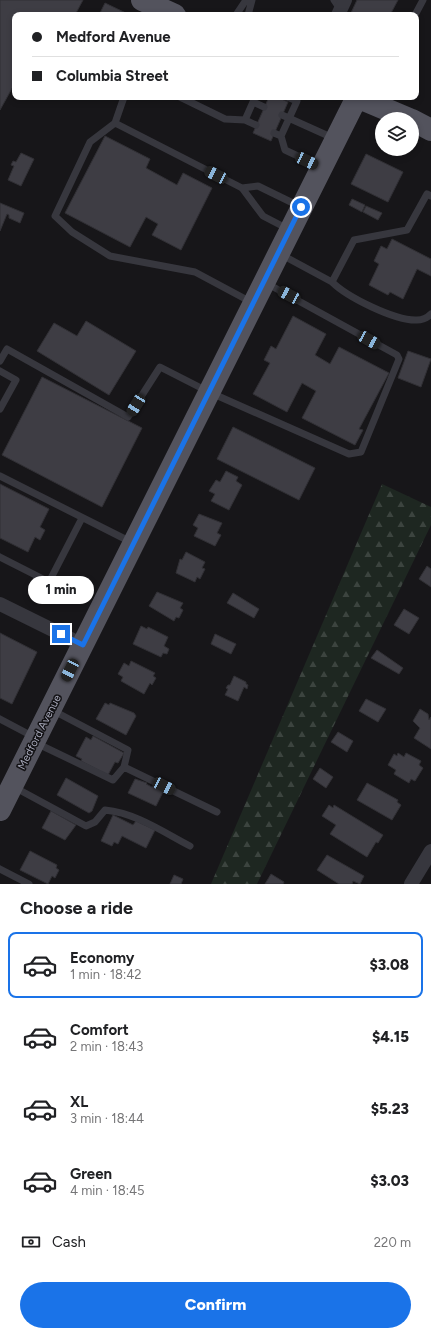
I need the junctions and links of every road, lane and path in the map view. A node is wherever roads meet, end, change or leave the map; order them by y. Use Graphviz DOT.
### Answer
graph roads {
  1 [pos="246,0"];
  2 [pos="252,0"];
  3 [pos="423,0"];
  4 [pos="147,2"];
  5 [pos="169,12"];
  6 [pos="238,12"];
  7 [pos="249,12"];
  8 [pos="417,12"];
  9 [pos="123,100"];
  10 [pos="186,100"];
  11 [pos="255,100"];
  12 [pos="298,100"];
  13 [pos="355,100"];
  14 [pos="364,100"];
  15 [pos="264,107"];
  16 [pos="392,112"];
  17 [pos="282,115"];
  18 [pos="290,118"];
  19 [pos="245,120"];
  20 [pos="115,123"];
  21 [pos="419,124"];
  22 [pos="256,125"];
  23 [pos="431,130"];
  24 [pos="335,139"];
  25 [pos="321,167"];
  26 [pos="242,188"];
  27 [pos="431,196"];
  28 [pos="301,207"];
  29 [pos="290,230"];
  30 [pos="278,253"];
  31 [pos="264,282"];
  32 [pos="332,282"];
  33 [pos="253,303"];
  34 [pos="431,314"];
  35 [pos="0,361"];
  36 [pos="0,371"];
  37 [pos="209,392"];
  38 [pos="0,409"];
  39 [pos="0,476"];
  40 [pos="82,518"];
  41 [pos="133,543"];
  42 [pos="0,557"];
  43 [pos="0,604"];
  44 [pos="83,645"];
  45 [pos="50,709"];
  46 [pos="0,720"];
  47 [pos="35,740"];
  48 [pos="124,767"];
  49 [pos="12,786"];
  50 [pos="0,810"];
  51 [pos="217,812"];
  52 [pos="190,846"];
  53 [pos="431,851"];
  54 [pos="0,869"];
  55 [pos="29,884"];
  56 [pos="411,884"];
  1 -- 6 [label="lane"];
  2 -- 7 [label="lane"];
  3 -- 8 [label="lane"];
  4 -- 5 [label="main road"];
  9 -- 20 [label="lane"];
  10 -- 19 [label="lane"];
  11 -- 15 [label="lane"];
  11 -- 19 [label="lane"];
  12 -- 18 [label="lane"];
  13 -- 24 [label="main road, Medford Avenue"];
  14 -- 16 [label="main road"];
  17 -- 18 [label="lane"];
  18 -- 24 [label="lane"];
  18 -- 25 [label="lane"];
  19 -- 22 [label="lane"];
  20 -- 26 [label="lane"];
  20 -- 33 [label="lane"];
  21 -- 23 [label="main road"];
  24 -- 25 [label="main road, Medford Avenue"];
  25 -- 28 [label="main road, Medford Avenue"];
  26 -- 28 [label="lane"];
  26 -- 29 [label="lane"];
  27 -- 32 [label="lane"];
  28 -- 29 [label="main road, Medford Avenue"];
  29 -- 30 [label="main road, Medford Avenue"];
  30 -- 31 [label="main road, Medford Avenue"];
  30 -- 32 [label="lane"];
  31 -- 33 [label="main road, Medford Avenue"];
  31 -- 37 [label="lane"];
  32 -- 34 [label="lane"];
  33 -- 37 [label="main road, Medford Avenue"];
  35 -- 37 [label="lane"];
  36 -- 38 [label="lane"];
  37 -- 41 [label="main road, Medford Avenue"];
  39 -- 40 [label="lane"];
  40 -- 41 [label="lane"];
  40 -- 42 [label="lane"];
  41 -- 44 [label="main road, Medford Avenue"];
  43 -- 44 [label="street"];
  44 -- 45 [label="main road, Medford Avenue"];
  45 -- 47 [label="main road, Medford Avenue"];
  45 -- 48 [label="lane"];
  46 -- 47 [label="lane"];
  47 -- 48 [label="lane"];
  47 -- 49 [label="main road, Medford Avenue"];
  48 -- 51 [label="lane"];
  49 -- 50 [label="main road, Medford Avenue"];
  49 -- 52 [label="lane"];
  53 -- 56 [label="street"];
  54 -- 55 [label="lane"];
}
